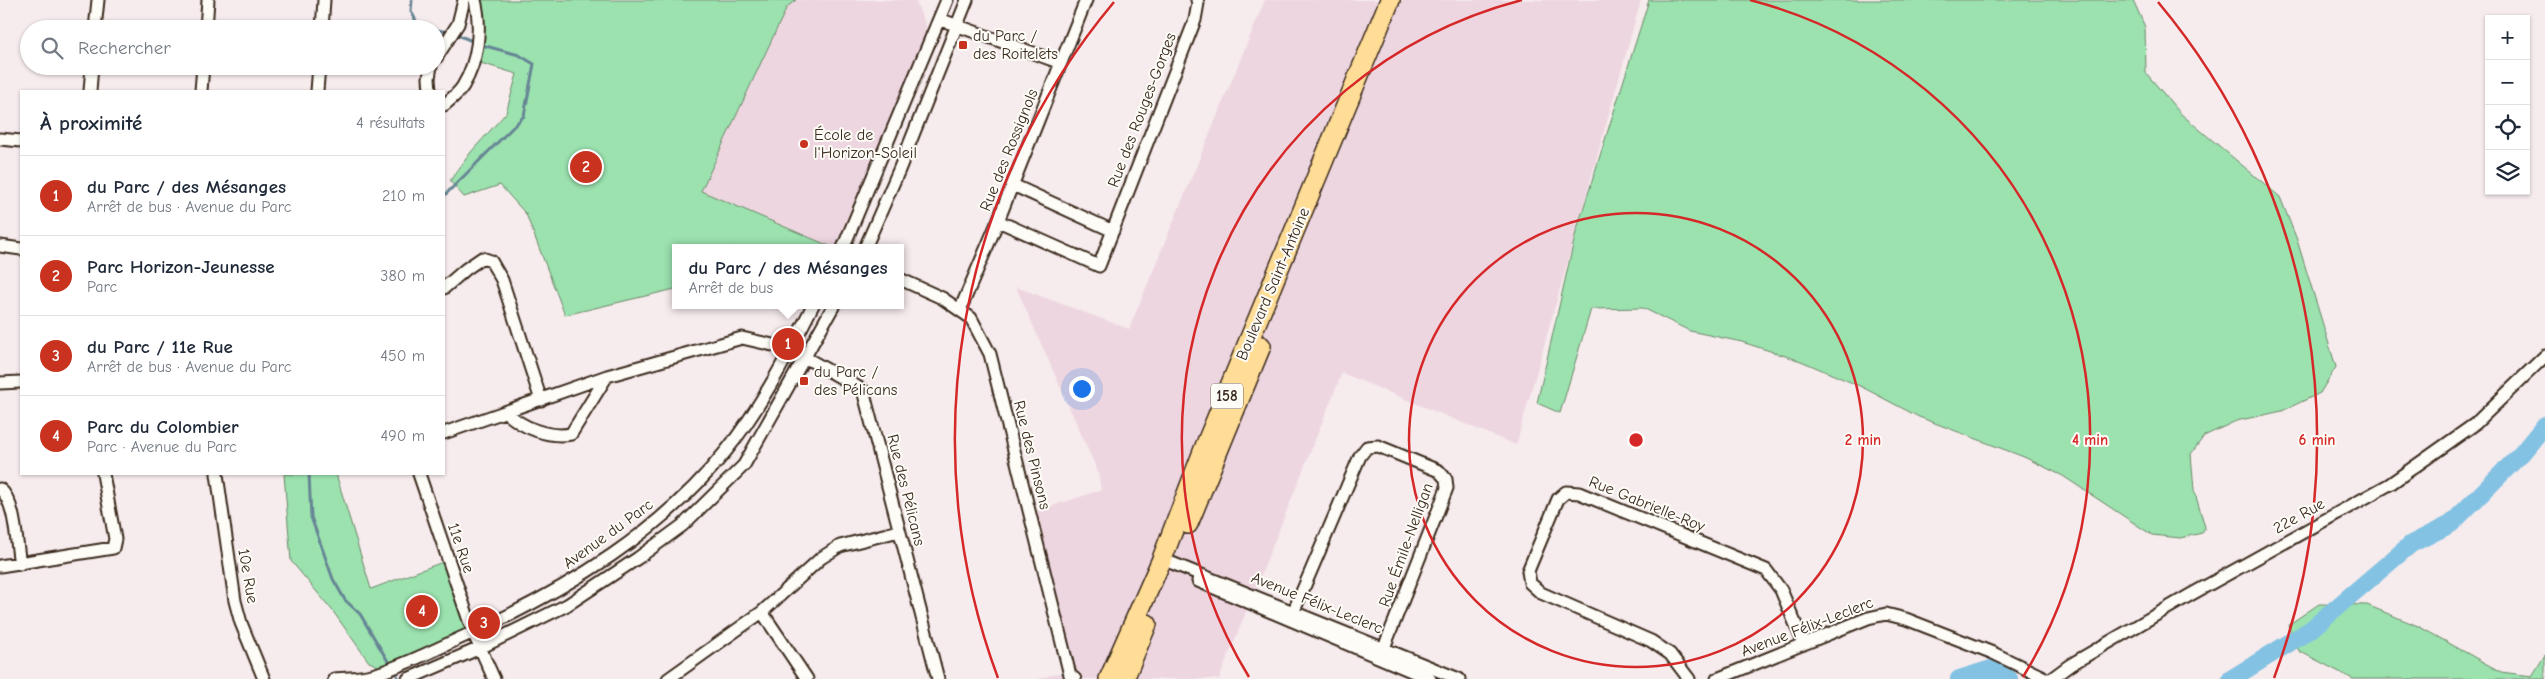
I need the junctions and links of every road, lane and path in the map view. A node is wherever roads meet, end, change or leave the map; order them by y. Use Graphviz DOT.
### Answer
graph roads {
  1 [pos="98,0"];
  2 [pos="208,0"];
  3 [pos="324,0"];
  4 [pos="464,0"];
  5 [pos="475,0"];
  6 [pos="947,0"];
  7 [pos="966,0"];
  8 [pos="1086,0"];
  9 [pos="1196,0"];
  10 [pos="1390,0"];
  11 [pos="1402,0"];
  12 [pos="939,19"];
  13 [pos="97,20"];
  14 [pos="207,20"];
  15 [pos="323,20"];
  16 [pos="956,26"];
  17 [pos="445,44"];
  18 [pos="1061,63"];
  19 [pos="91,75"];
  20 [pos="202,75"];
  21 [pos="318,75"];
  22 [pos="430,75"];
  23 [pos="90,90"];
  24 [pos="201,90"];
  25 [pos="317,90"];
  26 [pos="430,90"];
  27 [pos="445,104"];
  28 [pos="0,139"];
  29 [pos="20,141"];
  30 [pos="881,161"];
  31 [pos="899,170"];
  32 [pos="1013,184"];
  33 [pos="998,221"];
  34 [pos="1113,231"];
  35 [pos="845,244"];
  36 [pos="866,244"];
  37 [pos="0,246"];
  38 [pos="20,249"];
  39 [pos="904,281"];
  40 [pos="445,287"];
  41 [pos="812,309"];
  42 [pos="832,309"];
  43 [pos="960,310"];
  44 [pos="790,349"];
  45 [pos="2545,356"];
  46 [pos="804,357"];
  47 [pos="607,376"];
  48 [pos="20,382"];
  49 [pos="0,384"];
  50 [pos="540,400"];
  51 [pos="506,412"];
  52 [pos="445,433"];
  53 [pos="103,475"];
  54 [pos="217,475"];
  55 [pos="419,475"];
  56 [pos="0,489"];
  57 [pos="899,531"];
  58 [pos="20,564"];
  59 [pos="1166,564"];
  60 [pos="0,566"];
  61 [pos="762,612"];
  62 [pos="1291,615"];
  63 [pos="473,632"];
  64 [pos="1804,644"];
  65 [pos="480,648"];
  66 [pos="1382,653"];
  67 [pos="264,679"];
  68 [pos="334,679"];
  69 [pos="408,679"];
  70 [pos="494,679"];
  71 [pos="668,679"];
  72 [pos="807,679"];
  73 [pos="938,679"];
  74 [pos="1075,679"];
  75 [pos="1109,679"];
  76 [pos="1124,679"];
  77 [pos="1430,679"];
  78 [pos="1459,679"];
  79 [pos="1689,679"];
  80 [pos="1717,679"];
  81 [pos="2047,679"];
  82 [pos="2051,679"];
  1 -- 13 [label="street"];
  2 -- 14 [label="street"];
  3 -- 15 [label="street"];
  4 -- 17 [label="street"];
  5 -- 27 [label="street"];
  6 -- 12 [label="street"];
  7 -- 16 [label="street"];
  8 -- 18 [label="street, Rue des Rossignols"];
  9 -- 34 [label="street, Rue des Rouges-Gorges"];
  10 -- 59 [label="main road, Boulevard Saint-Antoine / 158"];
  11 -- 59 [label="main road, Boulevard Saint-Antoine / 158"];
  12 -- 16 [label="street"];
  12 -- 30 [label="street"];
  16 -- 18 [label="street"];
  16 -- 31 [label="street"];
  18 -- 32 [label="street, Rue des Rossignols"];
  19 -- 23 [label="street"];
  20 -- 24 [label="street"];
  21 -- 25 [label="street"];
  22 -- 26 [label="street"];
  28 -- 29 [label="street"];
  30 -- 31 [label="street"];
  30 -- 35 [label="street"];
  31 -- 36 [label="street"];
  32 -- 33 [label="street, Rue des Rossignols"];
  32 -- 34 [label="street"];
  33 -- 34 [label="street, Rue des Rouges-Gorges"];
  33 -- 43 [label="street, Rue des Rossignols"];
  37 -- 38 [label="street"];
  39 -- 43 [label="street, Rue des Pinsons"];
  40 -- 50 [label="street"];
  41 -- 44 [label="street, Avenue du Parc"];
  42 -- 46 [label="street"];
  43 -- 74 [label="street, Rue des Pinsons"];
  44 -- 46 [label="street, Rue des Pélicans"];
  44 -- 47 [label="street, Rue des Pélicans"];
  44 -- 63 [label="street, Avenue du Parc"];
  45 -- 82 [label="street, 22e Rue"];
  46 -- 57 [label="street, Rue des Pélicans"];
  46 -- 65 [label="street"];
  47 -- 50 [label="street, Rue des Pélicans"];
  47 -- 51 [label="street"];
  48 -- 49 [label="street"];
  50 -- 51 [label="street, Rue des Pélicans"];
  51 -- 52 [label="street, Rue des Pélicans"];
  53 -- 58 [label="street"];
  54 -- 67 [label="street, 10e Rue"];
  55 -- 63 [label="street, 11e Rue"];
  56 -- 58 [label="street"];
  57 -- 61 [label="street"];
  57 -- 73 [label="street, Rue des Pélicans"];
  58 -- 60 [label="street"];
  59 -- 62 [label="street, Avenue Félix-Leclerc"];
  59 -- 75 [label="main road, Boulevard Saint-Antoine / 158"];
  59 -- 76 [label="main road, Boulevard Saint-Antoine / 158"];
  61 -- 71 [label="street"];
  61 -- 72 [label="street"];
  62 -- 66 [label="street, Avenue Félix-Leclerc"];
  62 -- 66 [label="street, Rue Émile-Nelligan"];
  63 -- 65 [label="street, 11e Rue"];
  63 -- 68 [label="street, Avenue du Parc"];
  64 -- 79 [label="street, Rue Gabrielle-Roy"];
  64 -- 80 [label="street, Avenue Félix-Leclerc"];
  64 -- 81 [label="street, Avenue Félix-Leclerc"];
  65 -- 69 [label="street"];
  65 -- 70 [label="street, 11e Rue"];
  66 -- 77 [label="street, Avenue Félix-Leclerc"];
  66 -- 78 [label="street, Avenue Félix-Leclerc"];
}
